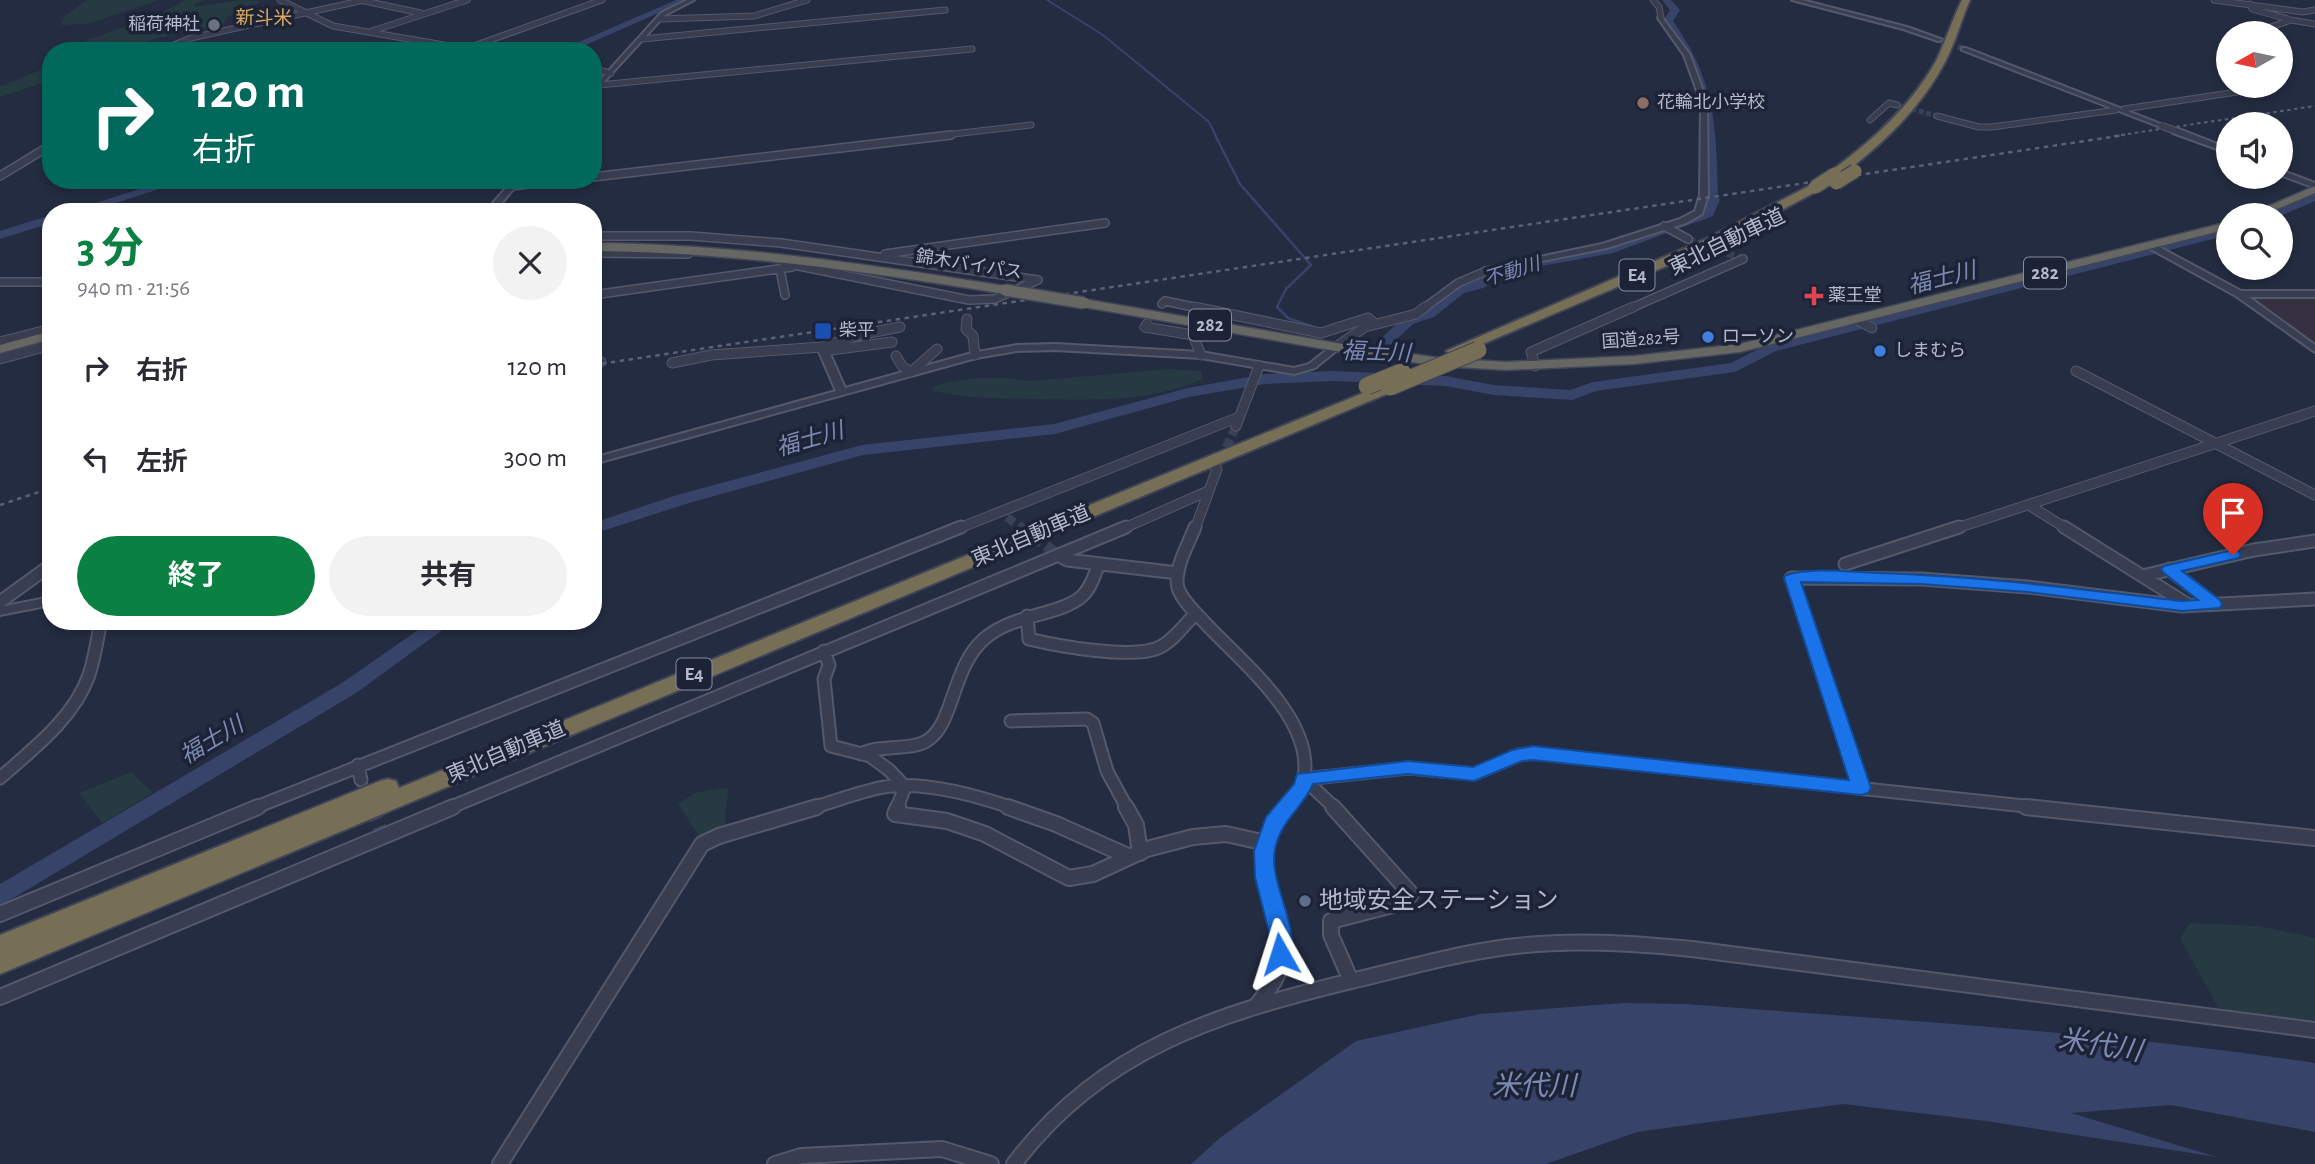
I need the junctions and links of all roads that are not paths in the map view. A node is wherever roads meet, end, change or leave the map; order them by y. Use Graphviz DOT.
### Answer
graph roads {
  1 [pos="280,0"];
  2 [pos="467,0"];
  3 [pos="602,0"];
  4 [pos="691,0"];
  5 [pos="807,0"];
  6 [pos="1653,0"];
  7 [pos="1795,0"];
  8 [pos="1966,0"];
  9 [pos="1976,0"];
  10 [pos="2214,0"];
  11 [pos="360,1"];
  12 [pos="2250,4"];
  13 [pos="945,10"];
  14 [pos="2315,10"];
  15 [pos="307,11"];
  16 [pos="2303,12"];
  17 [pos="425,14"];
  18 [pos="1661,18"];
  19 [pos="660,19"];
  20 [pos="2294,20"];
  21 [pos="2291,21"];
  22 [pos="2315,24"];
  23 [pos="369,32"];
  24 [pos="642,39"];
  25 [pos="1940,40"];
  26 [pos="181,42"];
  27 [pos="425,42"];
  28 [pos="485,42"];
  29 [pos="972,48"];
  30 [pos="1964,50"];
  31 [pos="602,71"];
  32 [pos="611,73"];
  33 [pos="602,82"];
  34 [pos="602,87"];
  35 [pos="2216,95"];
  36 [pos="1897,105"];
  37 [pos="1937,116"];
  38 [pos="1870,120"];
  39 [pos="1031,125"];
  40 [pos="2216,146"];
  41 [pos="42,150"];
  42 [pos="0,176"];
  43 [pos="602,176"];
  44 [pos="2293,178"];
  45 [pos="1836,179"];
  46 [pos="2315,188"];
  47 [pos="509,189"];
  48 [pos="497,203"];
  49 [pos="2281,203"];
  50 [pos="1105,223"];
  51 [pos="1664,226"];
  52 [pos="2216,228"];
  53 [pos="602,236"];
  54 [pos="1688,239"];
  55 [pos="2150,245"];
  56 [pos="602,247"];
  57 [pos="846,251"];
  58 [pos="602,253"];
  59 [pos="872,256"];
  60 [pos="1743,259"];
  61 [pos="808,263"];
  62 [pos="834,263"];
  63 [pos="780,269"];
  64 [pos="1486,271"];
  65 [pos="0,282"];
  66 [pos="42,282"];
  67 [pos="602,294"];
  68 [pos="2239,294"];
  69 [pos="2315,294"];
  70 [pos="785,295"];
  71 [pos="1162,304"];
  72 [pos="967,318"];
  73 [pos="1857,320"];
  74 [pos="1147,324"];
  75 [pos="1375,324"];
  76 [pos="900,327"];
  77 [pos="1872,328"];
  78 [pos="42,331"];
  79 [pos="42,337"];
  80 [pos="0,342"];
  81 [pos="892,342"];
  82 [pos="42,347"];
  83 [pos="1336,347"];
  84 [pos="0,349"];
  85 [pos="823,349"];
  86 [pos="937,349"];
  87 [pos="2315,349"];
  88 [pos="975,355"];
  89 [pos="1201,355"];
  90 [pos="895,356"];
  91 [pos="0,359"];
  92 [pos="673,363"];
  93 [pos="1535,366"];
  94 [pos="1257,371"];
  95 [pos="2076,371"];
  96 [pos="911,372"];
  97 [pos="841,391"];
  98 [pos="2315,411"];
  99 [pos="2214,443"];
  100 [pos="602,458"];
  101 [pos="1217,469"];
  102 [pos="1208,491"];
  103 [pos="2315,495"];
  104 [pos="2029,505"];
  105 [pos="2315,541"];
  106 [pos="1057,554"];
  107 [pos="1099,564"];
  108 [pos="1845,564"];
  109 [pos="2169,569"];
  110 [pos="42,572"];
  111 [pos="1178,572"];
  112 [pos="2142,576"];
  113 [pos="2315,599"];
  114 [pos="0,602"];
  115 [pos="42,603"];
  116 [pos="2214,604"];
  117 [pos="2189,605"];
  118 [pos="0,611"];
  119 [pos="1196,613"];
  120 [pos="1027,616"];
  121 [pos="99,630"];
  122 [pos="824,652"];
  123 [pos="1011,721"];
  124 [pos="861,754"];
  125 [pos="358,765"];
  126 [pos="0,778"];
  127 [pos="1304,779"];
  128 [pos="361,780"];
  129 [pos="905,787"];
  130 [pos="1861,788"];
  131 [pos="2315,838"];
  132 [pos="1266,843"];
  133 [pos="1135,855"];
  134 [pos="0,914"];
  135 [pos="0,946"];
  136 [pos="0,963"];
  137 [pos="1351,981"];
  138 [pos="0,997"];
  139 [pos="1256,1005"];
  140 [pos="2315,1030"];
  141 [pos="500,1164"];
  142 [pos="775,1164"];
  143 [pos="991,1164"];
  144 [pos="1014,1164"];
  1 -- 15 [label="street"];
  2 -- 17 [label="street"];
  3 -- 28 [label="street"];
  4 -- 19 [label="street"];
  5 -- 19 [label="street"];
  6 -- 18 [label="street"];
  7 -- 25 [label="street"];
  8 -- 45 [label="highway, 東北自動車道 / E4"];
  9 -- 45 [label="highway, 東北自動車道 / E4, bridge"];
  10 -- 12 [label="street"];
  11 -- 15 [label="street"];
  11 -- 17 [label="street"];
  12 -- 16 [label="street"];
  12 -- 20 [label="street"];
  13 -- 24 [label="street"];
  14 -- 16 [label="street"];
  15 -- 23 [label="street"];
  15 -- 26 [label="street"];
  16 -- 20 [label="street"];
  17 -- 23 [label="street"];
  18 -- 51 [label="street"];
  19 -- 24 [label="street"];
  20 -- 21 [label="street"];
  20 -- 22 [label="street"];
  23 -- 27 [label="street"];
  24 -- 32 [label="street"];
  29 -- 34 [label="street"];
  30 -- 40 [label="street, bridge"];
  31 -- 32 [label="street"];
  32 -- 33 [label="street"];
  35 -- 37 [label="street"];
  36 -- 38 [label="street"];
  39 -- 43 [label="street"];
  41 -- 42 [label="street"];
  44 -- 46 [label="street"];
  45 -- 135 [label="highway, 東北自動車道 / E4, bridge"];
  45 -- 136 [label="highway, 東北自動車道 / E4, bridge"];
  46 -- 49 [label="highway"];
  47 -- 48 [label="street"];
  50 -- 59 [label="street"];
  51 -- 54 [label="street"];
  51 -- 64 [label="street"];
  52 -- 55 [label="highway, 国道282号 / 282"];
  53 -- 57 [label="street"];
  55 -- 68 [label="street"];
  55 -- 73 [label="highway, 国道282号 / 282"];
  56 -- 61 [label="highway, 錦木バイパス / 282"];
  57 -- 59 [label="street"];
  57 -- 62 [label="street"];
  58 -- 61 [label="street"];
  59 -- 61 [label="street"];
  60 -- 93 [label="street"];
  61 -- 62 [label="highway, 錦木バイパス / 282"];
  61 -- 63 [label="street"];
  62 -- 83 [label="highway, 錦木バイパス / 282, bridge"];
  63 -- 67 [label="street"];
  63 -- 70 [label="street"];
  64 -- 75 [label="street"];
  65 -- 66 [label="street"];
  68 -- 69 [label="street"];
  68 -- 87 [label="street"];
  71 -- 75 [label="street"];
  72 -- 88 [label="street"];
  73 -- 77 [label="street"];
  73 -- 93 [label="highway, 国道282号 / 282"];
  74 -- 89 [label="street"];
  75 -- 83 [label="street"];
  76 -- 85 [label="street"];
  78 -- 80 [label="street"];
  79 -- 84 [label="highway"];
  81 -- 85 [label="street"];
  82 -- 91 [label="street"];
  83 -- 93 [label="highway, 国道282号 / 282"];
  83 -- 94 [label="street"];
  85 -- 92 [label="street"];
  85 -- 97 [label="street"];
  86 -- 96 [label="street"];
  88 -- 89 [label="street"];
  88 -- 96 [label="street"];
  89 -- 94 [label="street"];
  90 -- 96 [label="street"];
  94 -- 125 [label="street"];
  95 -- 99 [label="street"];
  96 -- 97 [label="street"];
  97 -- 100 [label="street"];
  98 -- 99 [label="street"];
  99 -- 103 [label="street"];
  99 -- 104 [label="street"];
  101 -- 102 [label="street"];
  102 -- 106 [label="street"];
  102 -- 111 [label="street"];
  104 -- 108 [label="street"];
  104 -- 112 [label="street"];
  105 -- 109 [label="street"];
  106 -- 107 [label="street"];
  106 -- 122 [label="street"];
  107 -- 111 [label="street"];
  107 -- 120 [label="street"];
  109 -- 112 [label="street"];
  109 -- 116 [label="street"];
  110 -- 114 [label="street"];
  111 -- 119 [label="street"];
  112 -- 117 [label="street"];
  113 -- 116 [label="street"];
  115 -- 118 [label="street"];
  116 -- 117 [label="street"];
  117 -- 130 [label="street"];
  119 -- 120 [label="street"];
  119 -- 127 [label="street"];
  120 -- 124 [label="street"];
  121 -- 126 [label="street"];
  122 -- 124 [label="street"];
  122 -- 138 [label="street"];
  123 -- 133 [label="street"];
  124 -- 129 [label="street"];
  125 -- 128 [label="street"];
  125 -- 134 [label="street"];
  127 -- 130 [label="street"];
  127 -- 132 [label="street"];
  127 -- 137 [label="street"];
  129 -- 133 [label="street"];
  129 -- 133 [label="street"];
  129 -- 141 [label="street"];
  130 -- 131 [label="street"];
  132 -- 133 [label="street"];
  132 -- 139 [label="street"];
  137 -- 139 [label="street"];
  137 -- 140 [label="street"];
  139 -- 144 [label="street"];
  142 -- 143 [label="street"];
}
